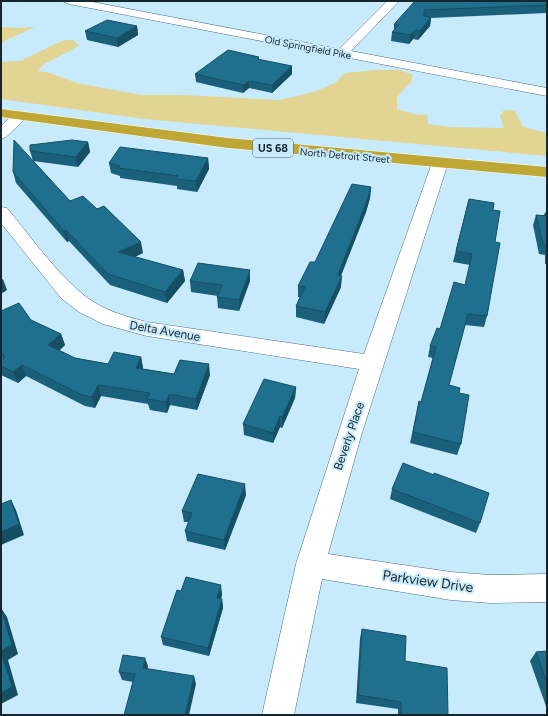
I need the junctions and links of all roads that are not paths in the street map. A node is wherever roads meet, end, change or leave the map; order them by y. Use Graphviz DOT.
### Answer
graph roads {
  1 [pos="69,1"];
  2 [pos="393,1"];
  3 [pos="342,53"];
  4 [pos="547,92"];
  5 [pos="1,114"];
  6 [pos="20,116"];
  7 [pos="1,134"];
  8 [pos="440,163"];
  9 [pos="547,172"];
  10 [pos="1,212"];
  11 [pos="9,236"];
  12 [pos="373,363"];
  13 [pos="310,564"];
  14 [pos="547,588"];
  15 [pos="278,715"];
  1 -- 3 [label="street, Old Springfield Pike"];
  2 -- 3 [label="street"];
  3 -- 4 [label="street, Old Springfield Pike"];
  5 -- 6 [label="highway, North Detroit Street / US 68"];
  6 -- 7 [label="street"];
  6 -- 8 [label="highway, North Detroit Street / US 68"];
  8 -- 9 [label="highway, North Detroit Street / US 68"];
  8 -- 12 [label="street, Beverly Place"];
  10 -- 11 [label="street, Delta Avenue"];
  11 -- 12 [label="street, Delta Avenue"];
  12 -- 13 [label="street, Beverly Place"];
  13 -- 14 [label="street, Parkview Drive"];
  13 -- 15 [label="street, Beverly Place"];
}
